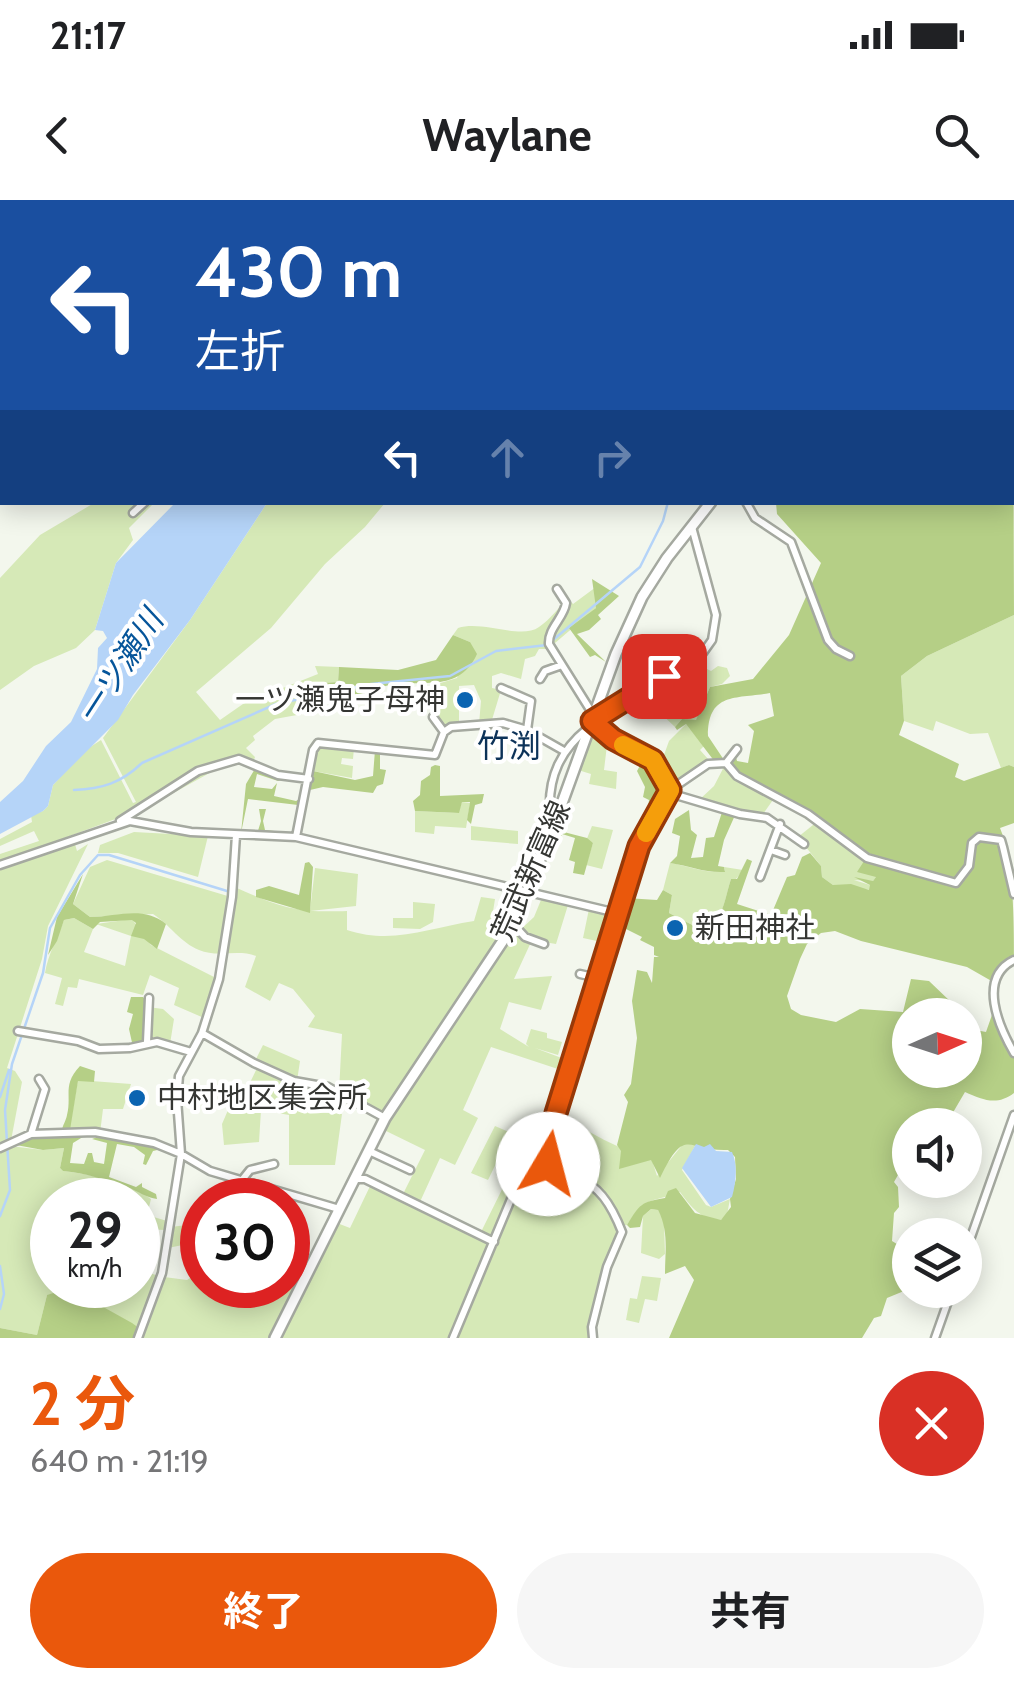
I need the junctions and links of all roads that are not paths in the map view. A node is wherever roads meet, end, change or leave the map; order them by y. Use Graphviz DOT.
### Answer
graph roads {
  1 [pos="142,505"];
  2 [pos="709,505"];
  3 [pos="748,505"];
  4 [pos="134,513"];
  5 [pos="692,528"];
  6 [pos="557,589"];
  7 [pos="850,656"];
  8 [pos="562,665"];
  9 [pos="540,679"];
  10 [pos="501,688"];
  11 [pos="432,716"];
  12 [pos="591,721"];
  13 [pos="527,730"];
  14 [pos="444,732"];
  15 [pos="737,749"];
  16 [pos="564,751"];
  17 [pos="726,763"];
  18 [pos="309,779"];
  19 [pos="670,790"];
  20 [pos="557,817"];
  21 [pos="114,824"];
  22 [pos="780,824"];
  23 [pos="236,835"];
  24 [pos="296,838"];
  25 [pos="804,844"];
  26 [pos="771,850"];
  27 [pos="785,855"];
  28 [pos="0,865"];
  29 [pos="760,877"];
  30 [pos="528,894"];
  31 [pos="1014,894"];
  32 [pos="618,913"];
  33 [pos="514,924"];
  34 [pos="544,944"];
  35 [pos="1014,960"];
  36 [pos="580,974"];
  37 [pos="598,978"];
  38 [pos="149,998"];
  39 [pos="21,1031"];
  40 [pos="202,1033"];
  41 [pos="147,1042"];
  42 [pos="191,1052"];
  43 [pos="1014,1053"];
  44 [pos="39,1079"];
  45 [pos="556,1113"];
  46 [pos="1014,1115"];
  47 [pos="385,1118"];
  48 [pos="31,1134"];
  49 [pos="6,1145"];
  50 [pos="368,1150"];
  51 [pos="181,1154"];
  52 [pos="274,1164"];
  53 [pos="410,1170"];
  54 [pos="235,1178"];
  55 [pos="244,1178"];
  56 [pos="353,1180"];
  57 [pos="310,1201"];
  58 [pos="338,1209"];
  59 [pos="978,1218"];
  60 [pos="494,1242"];
  61 [pos="946,1308"];
  62 [pos="138,1338"];
  63 [pos="276,1338"];
  64 [pos="453,1338"];
  65 [pos="593,1338"];
  66 [pos="935,1338"];
  1 -- 4 [label="street"];
  2 -- 5 [label="main road, 荒武新富線"];
  3 -- 7 [label="street"];
  5 -- 12 [label="main road, 荒武新富線"];
  5 -- 12 [label="street"];
  6 -- 8 [label="street"];
  8 -- 9 [label="street"];
  8 -- 12 [label="street"];
  10 -- 13 [label="street"];
  11 -- 14 [label="street"];
  12 -- 16 [label="street"];
  12 -- 19 [label="street"];
  12 -- 20 [label="main road, 荒武新富線"];
  13 -- 14 [label="street"];
  13 -- 16 [label="street"];
  14 -- 18 [label="street"];
  15 -- 17 [label="street"];
  16 -- 20 [label="street"];
  17 -- 19 [label="street"];
  17 -- 31 [label="street"];
  18 -- 21 [label="street"];
  18 -- 24 [label="street"];
  19 -- 22 [label="street"];
  19 -- 32 [label="street"];
  20 -- 30 [label="main road, 荒武新富線"];
  21 -- 23 [label="street"];
  21 -- 28 [label="street"];
  22 -- 25 [label="street"];
  22 -- 26 [label="street"];
  23 -- 24 [label="street"];
  23 -- 40 [label="street"];
  24 -- 30 [label="street"];
  26 -- 27 [label="street"];
  26 -- 29 [label="street"];
  30 -- 32 [label="street"];
  30 -- 33 [label="main road, 荒武新富線"];
  32 -- 37 [label="street"];
  33 -- 34 [label="street"];
  33 -- 47 [label="main road, 荒武新富線"];
  35 -- 43 [label="street"];
  36 -- 37 [label="street"];
  37 -- 45 [label="street"];
  38 -- 41 [label="street"];
  39 -- 41 [label="street"];
  40 -- 42 [label="street"];
  40 -- 47 [label="street"];
  41 -- 42 [label="street"];
  42 -- 51 [label="street"];
  44 -- 48 [label="street"];
  45 -- 60 [label="street"];
  45 -- 65 [label="street"];
  46 -- 59 [label="street"];
  47 -- 50 [label="main road, 荒武新富線"];
  48 -- 49 [label="street"];
  48 -- 51 [label="street"];
  50 -- 53 [label="street"];
  50 -- 56 [label="main road, 荒武新富線"];
  51 -- 54 [label="street"];
  51 -- 62 [label="street"];
  52 -- 55 [label="street"];
  56 -- 58 [label="main road, 荒武新富線"];
  56 -- 60 [label="street"];
  57 -- 58 [label="street"];
  58 -- 63 [label="main road, 荒武新富線"];
  60 -- 64 [label="street"];
  61 -- 66 [label="street"];
}
